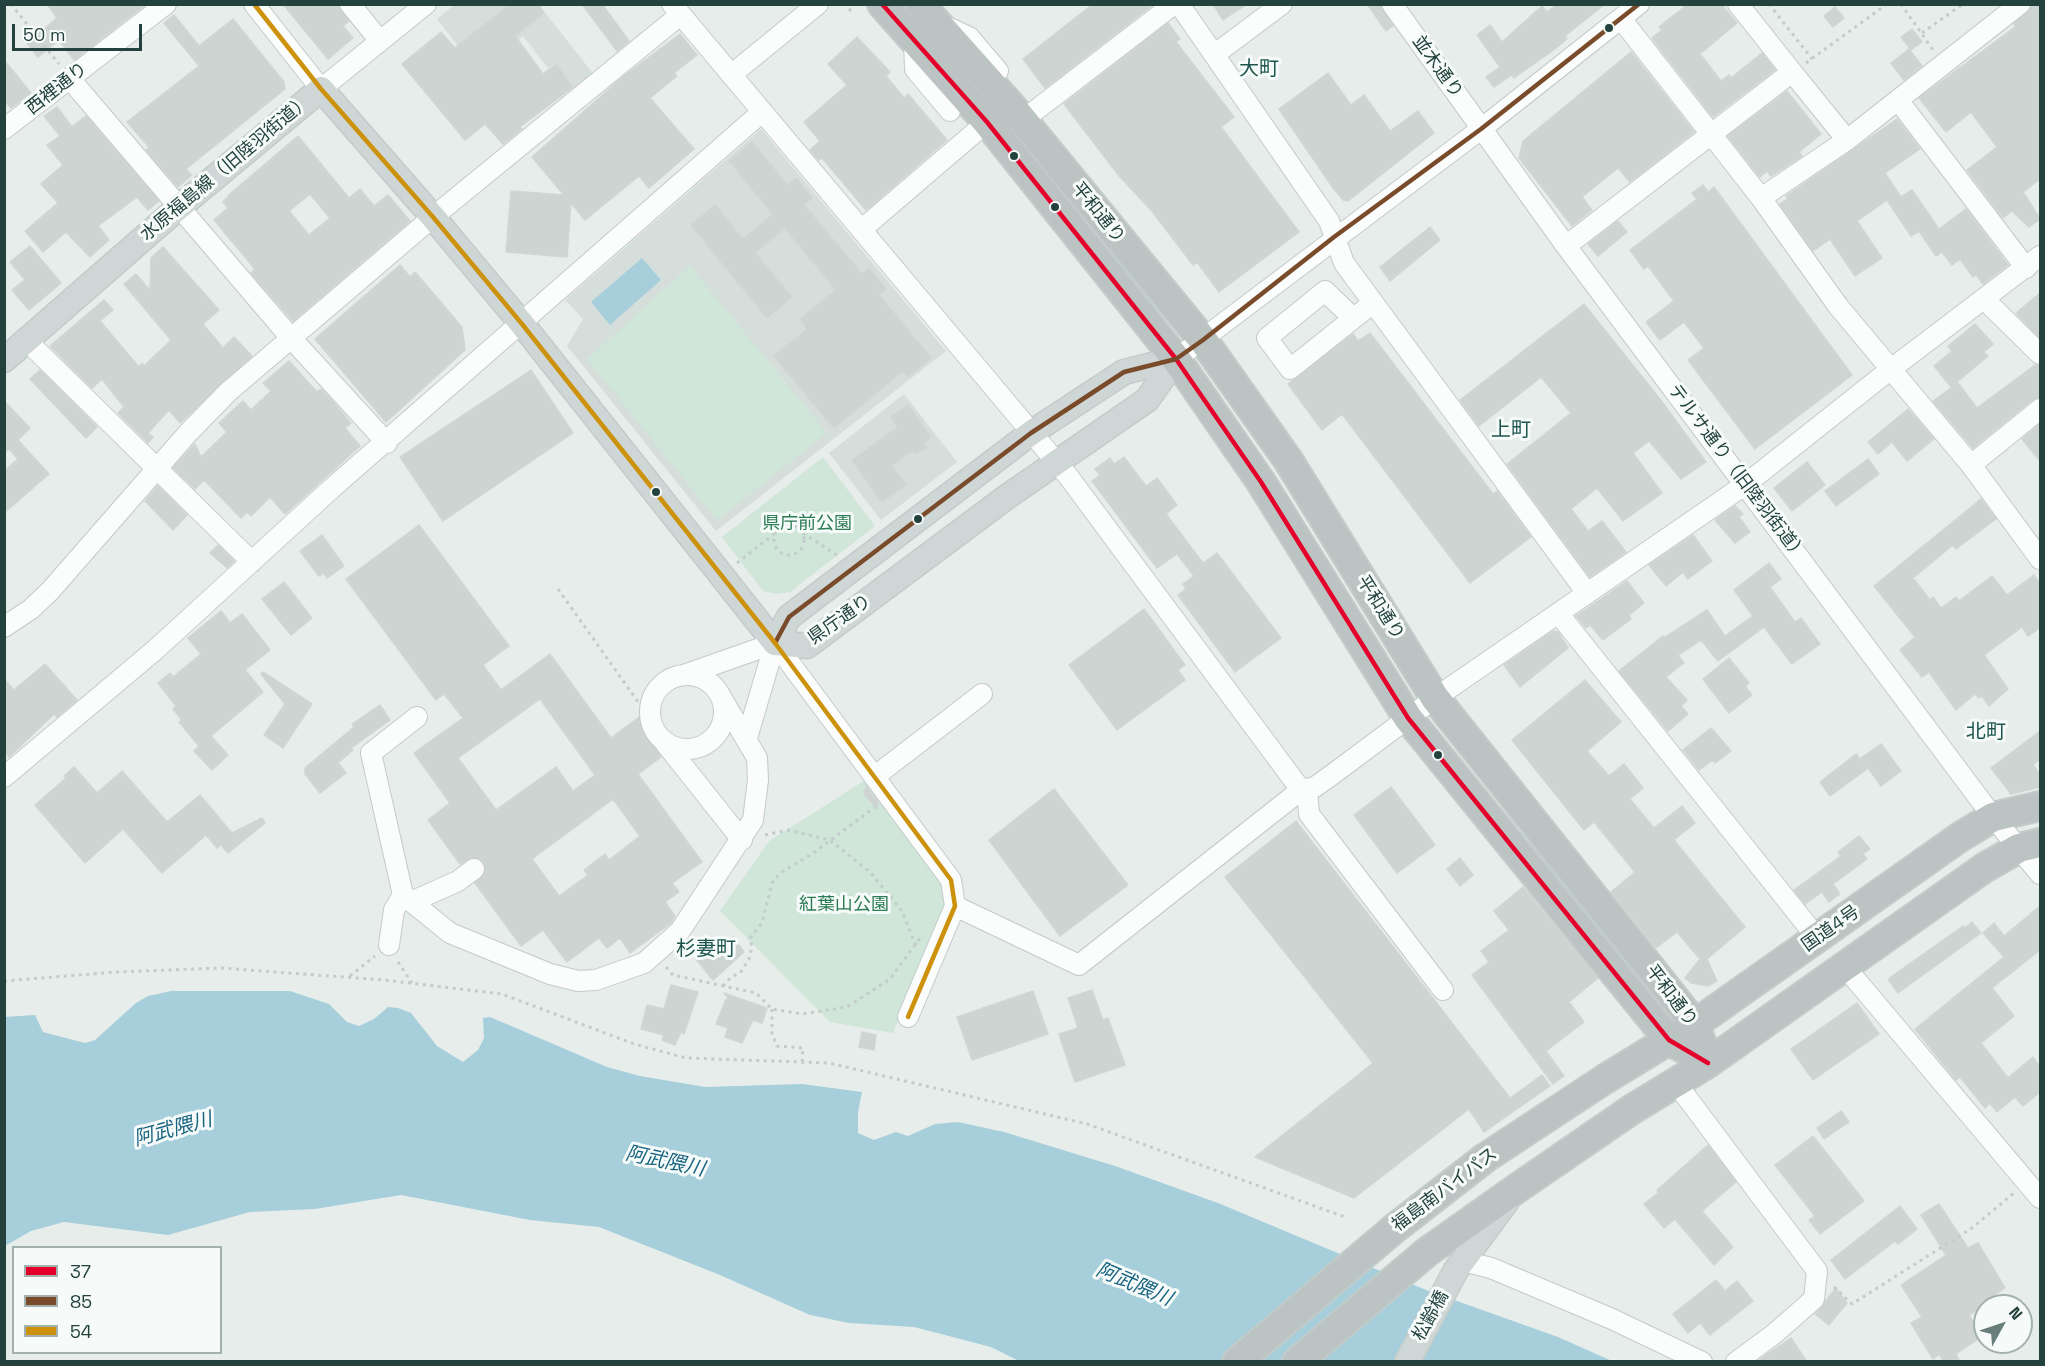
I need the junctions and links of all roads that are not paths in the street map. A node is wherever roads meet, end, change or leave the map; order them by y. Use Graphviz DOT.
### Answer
graph roads {
  1 [pos="166,4"];
  2 [pos="254,4"];
  3 [pos="350,4"];
  4 [pos="426,4"];
  5 [pos="818,4"];
  6 [pos="882,4"];
  7 [pos="1174,4"];
  8 [pos="1179,4"];
  9 [pos="1282,4"];
  10 [pos="1392,4"];
  11 [pos="1639,4"];
  12 [pos="1738,4"];
  13 [pos="2020,4"];
  14 [pos="676,10"];
  15 [pos="928,13"];
  16 [pos="1622,20"];
  17 [pos="914,40"];
  18 [pos="380,41"];
  19 [pos="1214,55"];
  20 [pos="999,72"];
  21 [pos="1792,72"];
  22 [pos="731,75"];
  23 [pos="70,79"];
  24 [pos="321,89"];
  25 [pos="1898,100"];
  26 [pos="950,111"];
  27 [pos="762,112"];
  28 [pos="1023,120"];
  29 [pos="987,122"];
  30 [pos="7,123"];
  31 [pos="1481,129"];
  32 [pos="1710,134"];
  33 [pos="1847,140"];
  34 [pos="1761,198"];
  35 [pos="178,208"];
  36 [pos="433,217"];
  37 [pos="861,230"];
  38 [pos="1334,237"];
  39 [pos="1566,246"];
  40 [pos="2033,262"];
  41 [pos="1984,299"];
  42 [pos="1372,303"];
  43 [pos="1353,318"];
  44 [pos="522,324"];
  45 [pos="291,338"];
  46 [pos="1203,340"];
  47 [pos="27,341"];
  48 [pos="2040,354"];
  49 [pos="1176,359"];
  50 [pos="4,360"];
  51 [pos="1891,369"];
  52 [pos="2040,409"];
  53 [pos="1031,433"];
  54 [pos="387,443"];
  55 [pos="1057,462"];
  56 [pos="1971,465"];
  57 [pos="156,469"];
  58 [pos="1746,484"];
  59 [pos="2039,555"];
  60 [pos="252,562"];
  61 [pos="1587,593"];
  62 [pos="1558,613"];
  63 [pos="4,627"];
  64 [pos="775,643"];
  65 [pos="681,675"];
  66 [pos="982,694"];
  67 [pos="721,697"];
  68 [pos="1435,698"];
  69 [pos="417,717"];
  70 [pos="1408,718"];
  71 [pos="747,738"];
  72 [pos="664,741"];
  73 [pos="4,777"];
  74 [pos="874,777"];
  75 [pos="1304,789"];
  76 [pos="2040,806"];
  77 [pos="1993,817"];
  78 [pos="742,840"];
  79 [pos="2030,845"];
  80 [pos="474,869"];
  81 [pos="2040,873"];
  82 [pos="407,898"];
  83 [pos="956,906"];
  84 [pos="1818,939"];
  85 [pos="389,945"];
  86 [pos="1845,967"];
  87 [pos="1443,990"];
  88 [pos="908,1017"];
  89 [pos="1695,1024"];
  90 [pos="1669,1040"];
  91 [pos="1708,1064"];
  92 [pos="1676,1083"];
  93 [pos="1516,1189"];
  94 [pos="2040,1198"];
  95 [pos="1460,1265"];
  96 [pos="1237,1362"];
  97 [pos="1297,1362"];
  98 [pos="1407,1362"];
  99 [pos="1702,1362"];
  100 [pos="1736,1362"];
  1 -- 23 [label="street, 西裡通り"];
  2 -- 24 [label="street"];
  3 -- 18 [label="street"];
  4 -- 18 [label="street"];
  5 -- 22 [label="street"];
  6 -- 17 [label="highway, 平和通り"];
  7 -- 28 [label="street"];
  8 -- 19 [label="street"];
  9 -- 19 [label="street"];
  10 -- 31 [label="street, 並木通り"];
  11 -- 16 [label="street, 県庁通り"];
  12 -- 21 [label="street"];
  13 -- 25 [label="street"];
  14 -- 22 [label="street"];
  14 -- 36 [label="street"];
  15 -- 20 [label="street"];
  15 -- 28 [label="highway, 平和通り"];
  16 -- 31 [label="street, 県庁通り"];
  16 -- 32 [label="street"];
  17 -- 26 [label="street"];
  17 -- 29 [label="highway, 平和通り"];
  18 -- 24 [label="street"];
  19 -- 38 [label="street"];
  21 -- 32 [label="street"];
  21 -- 33 [label="street"];
  22 -- 27 [label="street"];
  23 -- 30 [label="street, 西裡通り"];
  23 -- 35 [label="street"];
  24 -- 35 [label="main road, 水原福島線（旧陸羽街道）"];
  24 -- 36 [label="main road, 水原福島線（旧陸羽街道）"];
  25 -- 33 [label="street"];
  25 -- 40 [label="street"];
  27 -- 37 [label="street"];
  27 -- 44 [label="street"];
  28 -- 46 [label="highway, 平和通り"];
  29 -- 37 [label="street"];
  29 -- 49 [label="highway, 平和通り"];
  31 -- 38 [label="street, 県庁通り"];
  31 -- 39 [label="street, テルサ通り（旧陸羽街道）"];
  32 -- 34 [label="street"];
  32 -- 39 [label="street"];
  33 -- 34 [label="street"];
  34 -- 51 [label="street"];
  35 -- 45 [label="street"];
  35 -- 47 [label="main road, 水原福島線（旧陸羽街道）"];
  36 -- 44 [label="main road, 水原福島線（旧陸羽街道）"];
  36 -- 45 [label="street"];
  37 -- 53 [label="street"];
  38 -- 42 [label="street"];
  38 -- 46 [label="street, 県庁通り"];
  39 -- 58 [label="street, テルサ通り（旧陸羽街道）"];
  40 -- 41 [label="street"];
  41 -- 48 [label="street"];
  41 -- 51 [label="street"];
  42 -- 43 [label="street"];
  42 -- 61 [label="street"];
  44 -- 54 [label="street"];
  44 -- 64 [label="main road, 水原福島線（旧陸羽街道）"];
  45 -- 54 [label="street"];
  45 -- 57 [label="street"];
  46 -- 49 [label="street, 県庁通り"];
  46 -- 68 [label="highway, 平和通り"];
  47 -- 50 [label="main road, 水原福島線（旧陸羽街道）"];
  47 -- 57 [label="street"];
  49 -- 53 [label="main road, 県庁通り"];
  49 -- 55 [label="main road, 県庁通り"];
  49 -- 70 [label="highway, 平和通り"];
  51 -- 56 [label="street"];
  51 -- 58 [label="street"];
  52 -- 56 [label="street"];
  53 -- 55 [label="street"];
  53 -- 64 [label="main road, 県庁通り"];
  54 -- 60 [label="street"];
  55 -- 64 [label="main road, 県庁通り"];
  55 -- 75 [label="street"];
  56 -- 59 [label="street"];
  57 -- 60 [label="street"];
  57 -- 63 [label="street"];
  58 -- 61 [label="street"];
  58 -- 77 [label="street, テルサ通り（旧陸羽街道）"];
  60 -- 73 [label="street"];
  61 -- 62 [label="street"];
  62 -- 68 [label="street"];
  62 -- 84 [label="street"];
  64 -- 65 [label="street"];
  64 -- 71 [label="street"];
  64 -- 74 [label="street"];
  65 -- 67 [label="street"];
  65 -- 72 [label="street"];
  66 -- 74 [label="street"];
  67 -- 71 [label="street"];
  67 -- 72 [label="street"];
  68 -- 70 [label="street"];
  68 -- 89 [label="highway, 平和通り"];
  69 -- 82 [label="street"];
  70 -- 75 [label="street"];
  70 -- 90 [label="highway, 平和通り"];
  71 -- 78 [label="street"];
  72 -- 78 [label="street"];
  74 -- 83 [label="street"];
  75 -- 83 [label="street"];
  75 -- 87 [label="street"];
  76 -- 77 [label="highway, 国道4号"];
  77 -- 79 [label="street, テルサ通り（旧陸羽街道）"];
  77 -- 84 [label="highway, 国道4号"];
  78 -- 82 [label="street"];
  79 -- 81 [label="street, テルサ通り（旧陸羽街道）"];
  79 -- 86 [label="highway"];
  80 -- 82 [label="street"];
  82 -- 85 [label="street"];
  83 -- 88 [label="street"];
  84 -- 89 [label="highway, 国道4号"];
  86 -- 91 [label="highway"];
  86 -- 94 [label="street"];
  89 -- 90 [label="highway, 国道4号"];
  89 -- 91 [label="highway, 平和通り"];
  90 -- 91 [label="highway, 平和通り"];
  90 -- 96 [label="highway, 福島南バイパス"];
  91 -- 92 [label="highway"];
  92 -- 93 [label="highway"];
  92 -- 100 [label="street"];
  93 -- 95 [label="main road, 松齢橋"];
  93 -- 97 [label="highway"];
  95 -- 98 [label="main road, 松齢橋"];
  95 -- 99 [label="street"];
}
